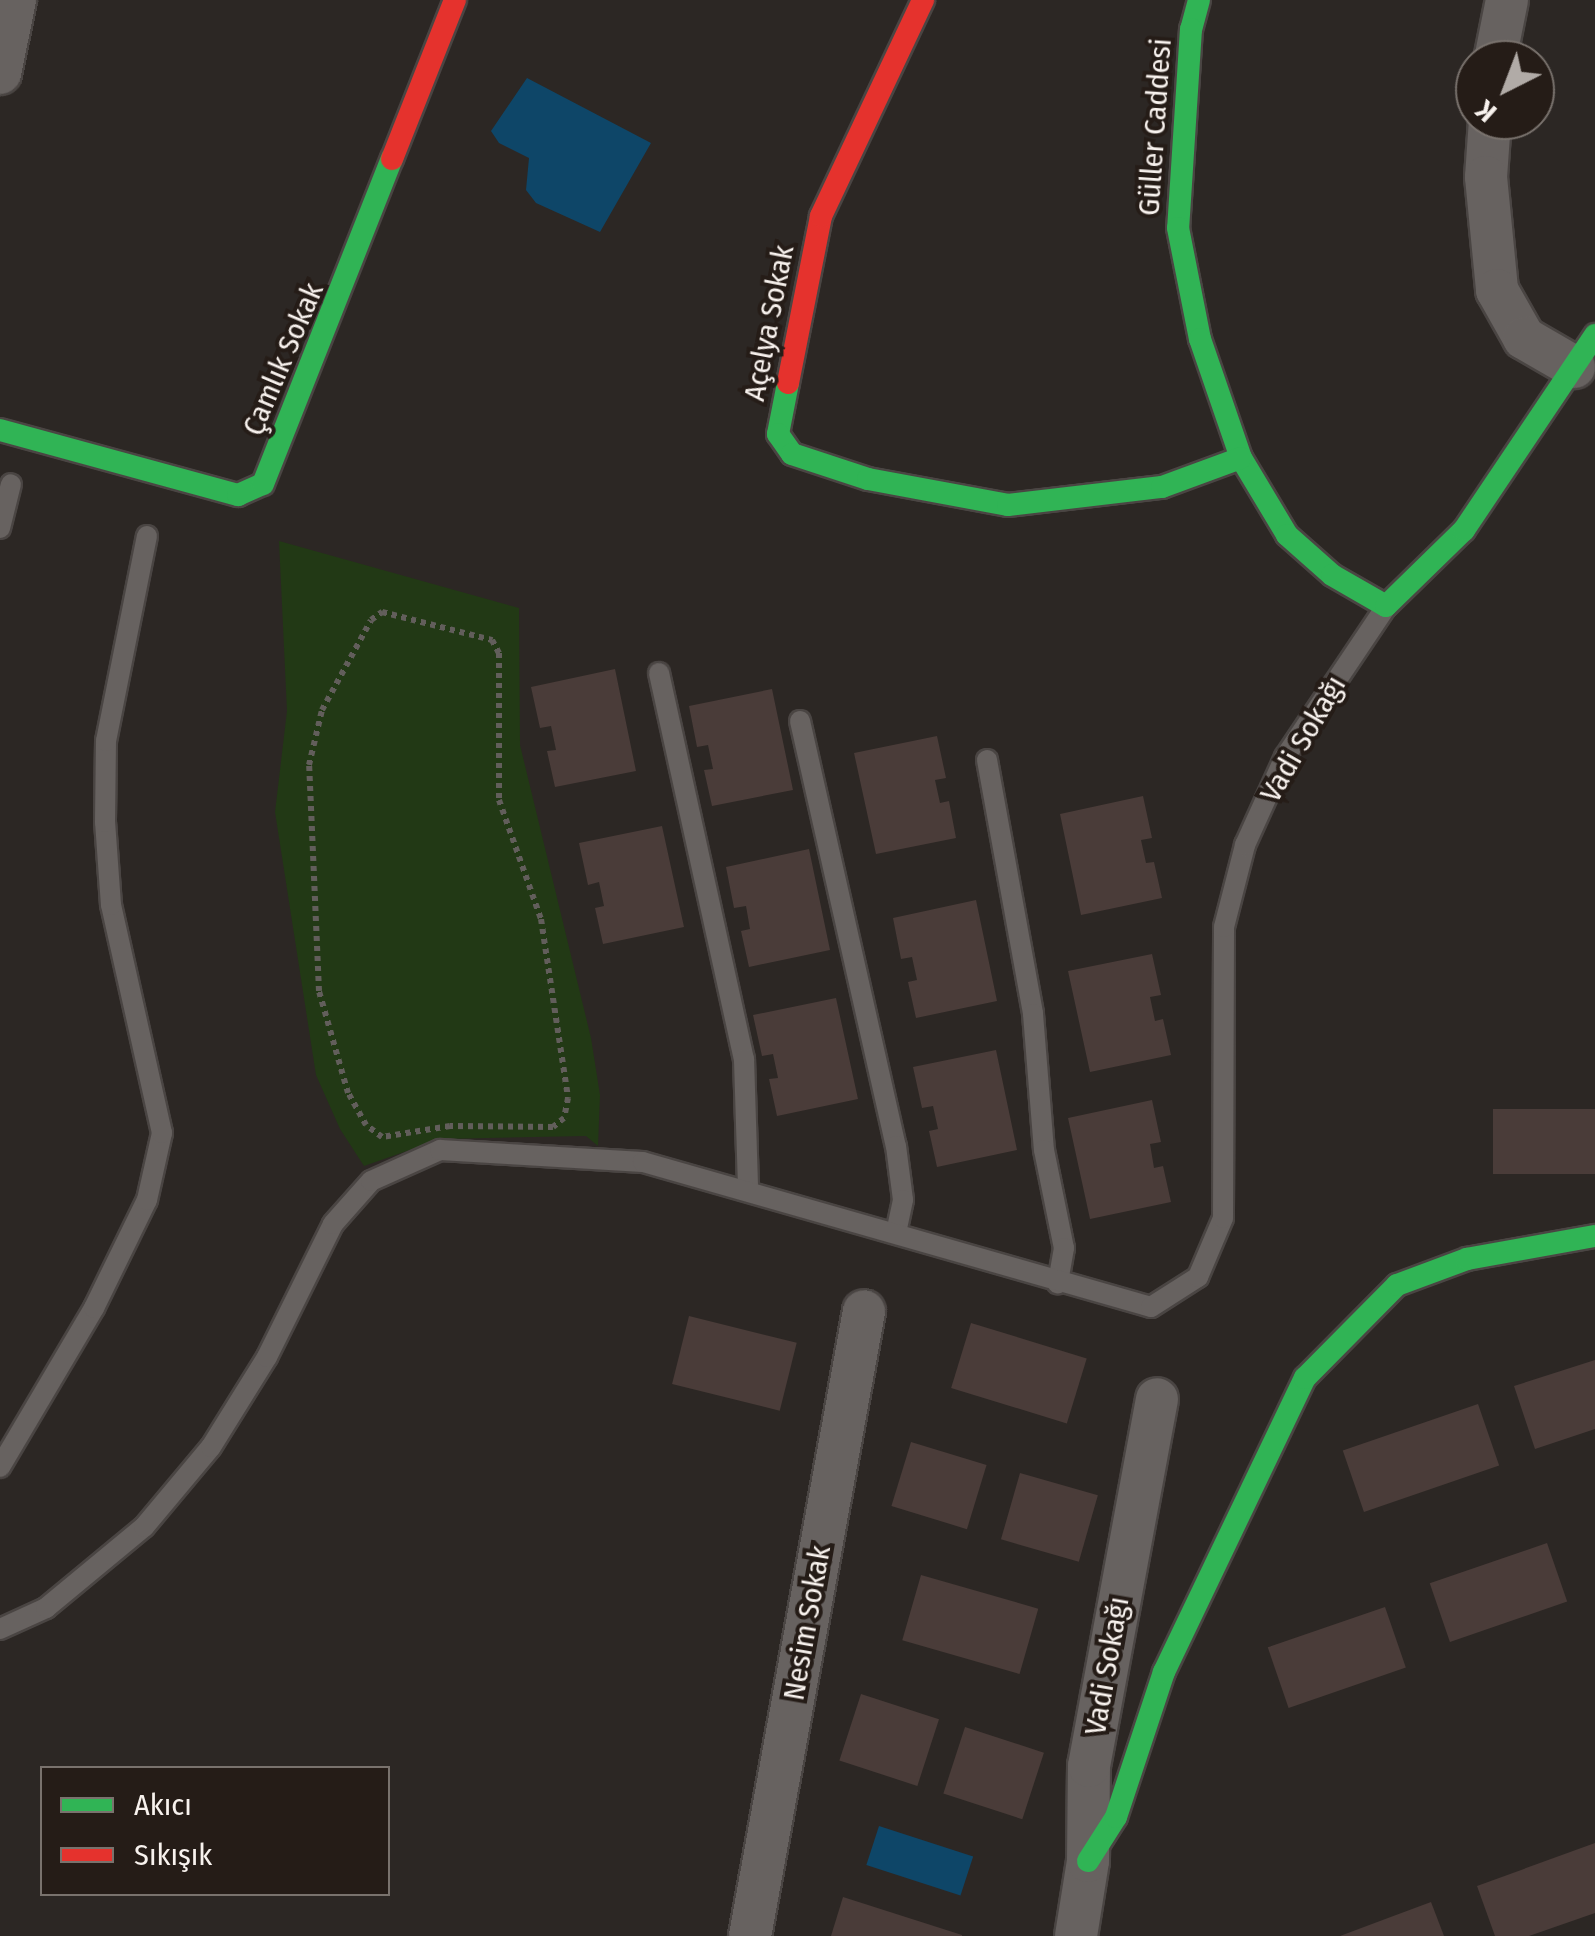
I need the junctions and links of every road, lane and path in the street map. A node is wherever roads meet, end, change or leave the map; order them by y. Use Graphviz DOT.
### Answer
graph roads {
  1 [pos="15,0"];
  2 [pos="454,0"];
  3 [pos="924,0"];
  4 [pos="1199,0"];
  5 [pos="1507,0"];
  6 [pos="1499,40"];
  7 [pos="0,72"];
  8 [pos="1489,140"];
  9 [pos="1584,351"];
  10 [pos="0,430"];
  11 [pos="1241,458"];
  12 [pos="10,484"];
  13 [pos="0,528"];
  14 [pos="147,536"];
  15 [pos="1386,606"];
  16 [pos="658,673"];
  17 [pos="800,721"];
  18 [pos="987,760"];
  19 [pos="382,1138"];
  20 [pos="748,1189"];
  21 [pos="896,1232"];
  22 [pos="1595,1236"];
  23 [pos="1058,1283"];
  24 [pos="864,1311"];
  25 [pos="1157,1398"];
  26 [pos="0,1467"];
  27 [pos="0,1629"];
  28 [pos="1088,1860"];
  29 [pos="750,1936"];
  30 [pos="1076,1936"];
  1 -- 7 [label="street"];
  2 -- 10 [label="street, Çamlık Sokak"];
  3 -- 11 [label="street, Açelya Sokak"];
  4 -- 11 [label="street, Güller Caddesi"];
  5 -- 6 [label="street"];
  8 -- 9 [label="street"];
  9 -- 15 [label="street, Vadi Sokağı"];
  11 -- 15 [label="street, Güller Caddesi"];
  12 -- 13 [label="lane"];
  14 -- 26 [label="lane"];
  15 -- 23 [label="lane, Vadi Sokağı"];
  16 -- 20 [label="lane"];
  17 -- 21 [label="lane"];
  18 -- 23 [label="lane"];
  19 -- 19 [label="path"];
  20 -- 21 [label="lane"];
  20 -- 27 [label="lane"];
  21 -- 23 [label="lane"];
  22 -- 28 [label="street"];
  24 -- 29 [label="street, Nesim Sokak"];
  25 -- 28 [label="street, Vadi Sokağı"];
  28 -- 30 [label="street, Vadi Sokağı"];
}
